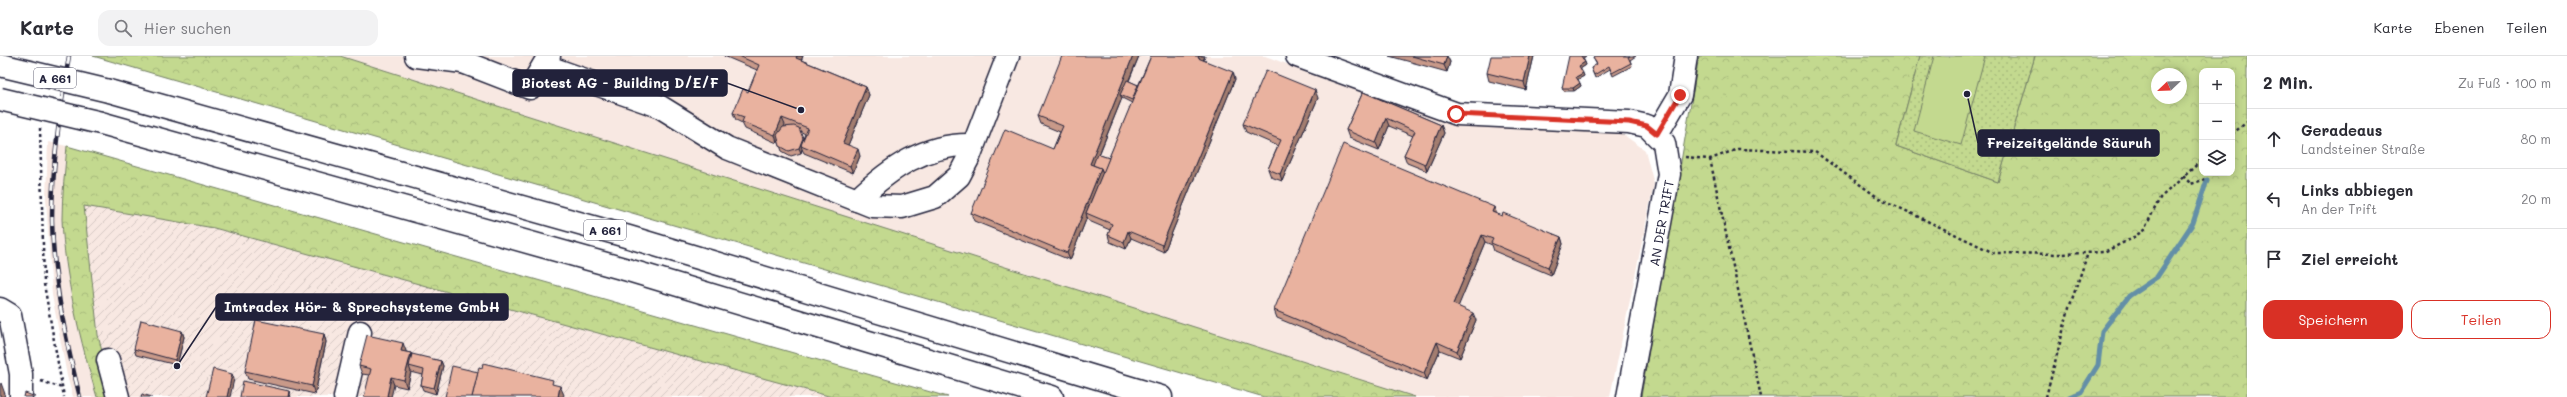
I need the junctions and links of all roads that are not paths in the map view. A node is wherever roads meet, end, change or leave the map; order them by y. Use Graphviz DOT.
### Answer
graph roads {
  1 [pos="416,56"];
  2 [pos="1008,56"];
  3 [pos="1297,56"];
  4 [pos="1686,56"];
  5 [pos="464,59"];
  6 [pos="547,61"];
  7 [pos="0,65"];
  8 [pos="0,100"];
  9 [pos="1657,134"];
  10 [pos="973,145"];
  11 [pos="856,200"];
  12 [pos="0,309"];
  13 [pos="360,332"];
  14 [pos="108,360"];
  15 [pos="21,397"];
  16 [pos="118,397"];
  17 [pos="344,397"];
  18 [pos="1052,397"];
  19 [pos="1161,397"];
  20 [pos="1628,397"];
  1 -- 5 [label="main road"];
  2 -- 10 [label="main road"];
  3 -- 9 [label="main road"];
  4 -- 9 [label="main road"];
  5 -- 6 [label="main road"];
  6 -- 11 [label="main road"];
  7 -- 19 [label="main road, A 661, bridge"];
  8 -- 18 [label="main road, A 661, bridge"];
  9 -- 20 [label="main road, AN DER TRIFT"];
  10 -- 11 [label="main road"];
  10 -- 11 [label="main road"];
  12 -- 15 [label="main road"];
  13 -- 17 [label="main road"];
  14 -- 16 [label="main road"];
}
